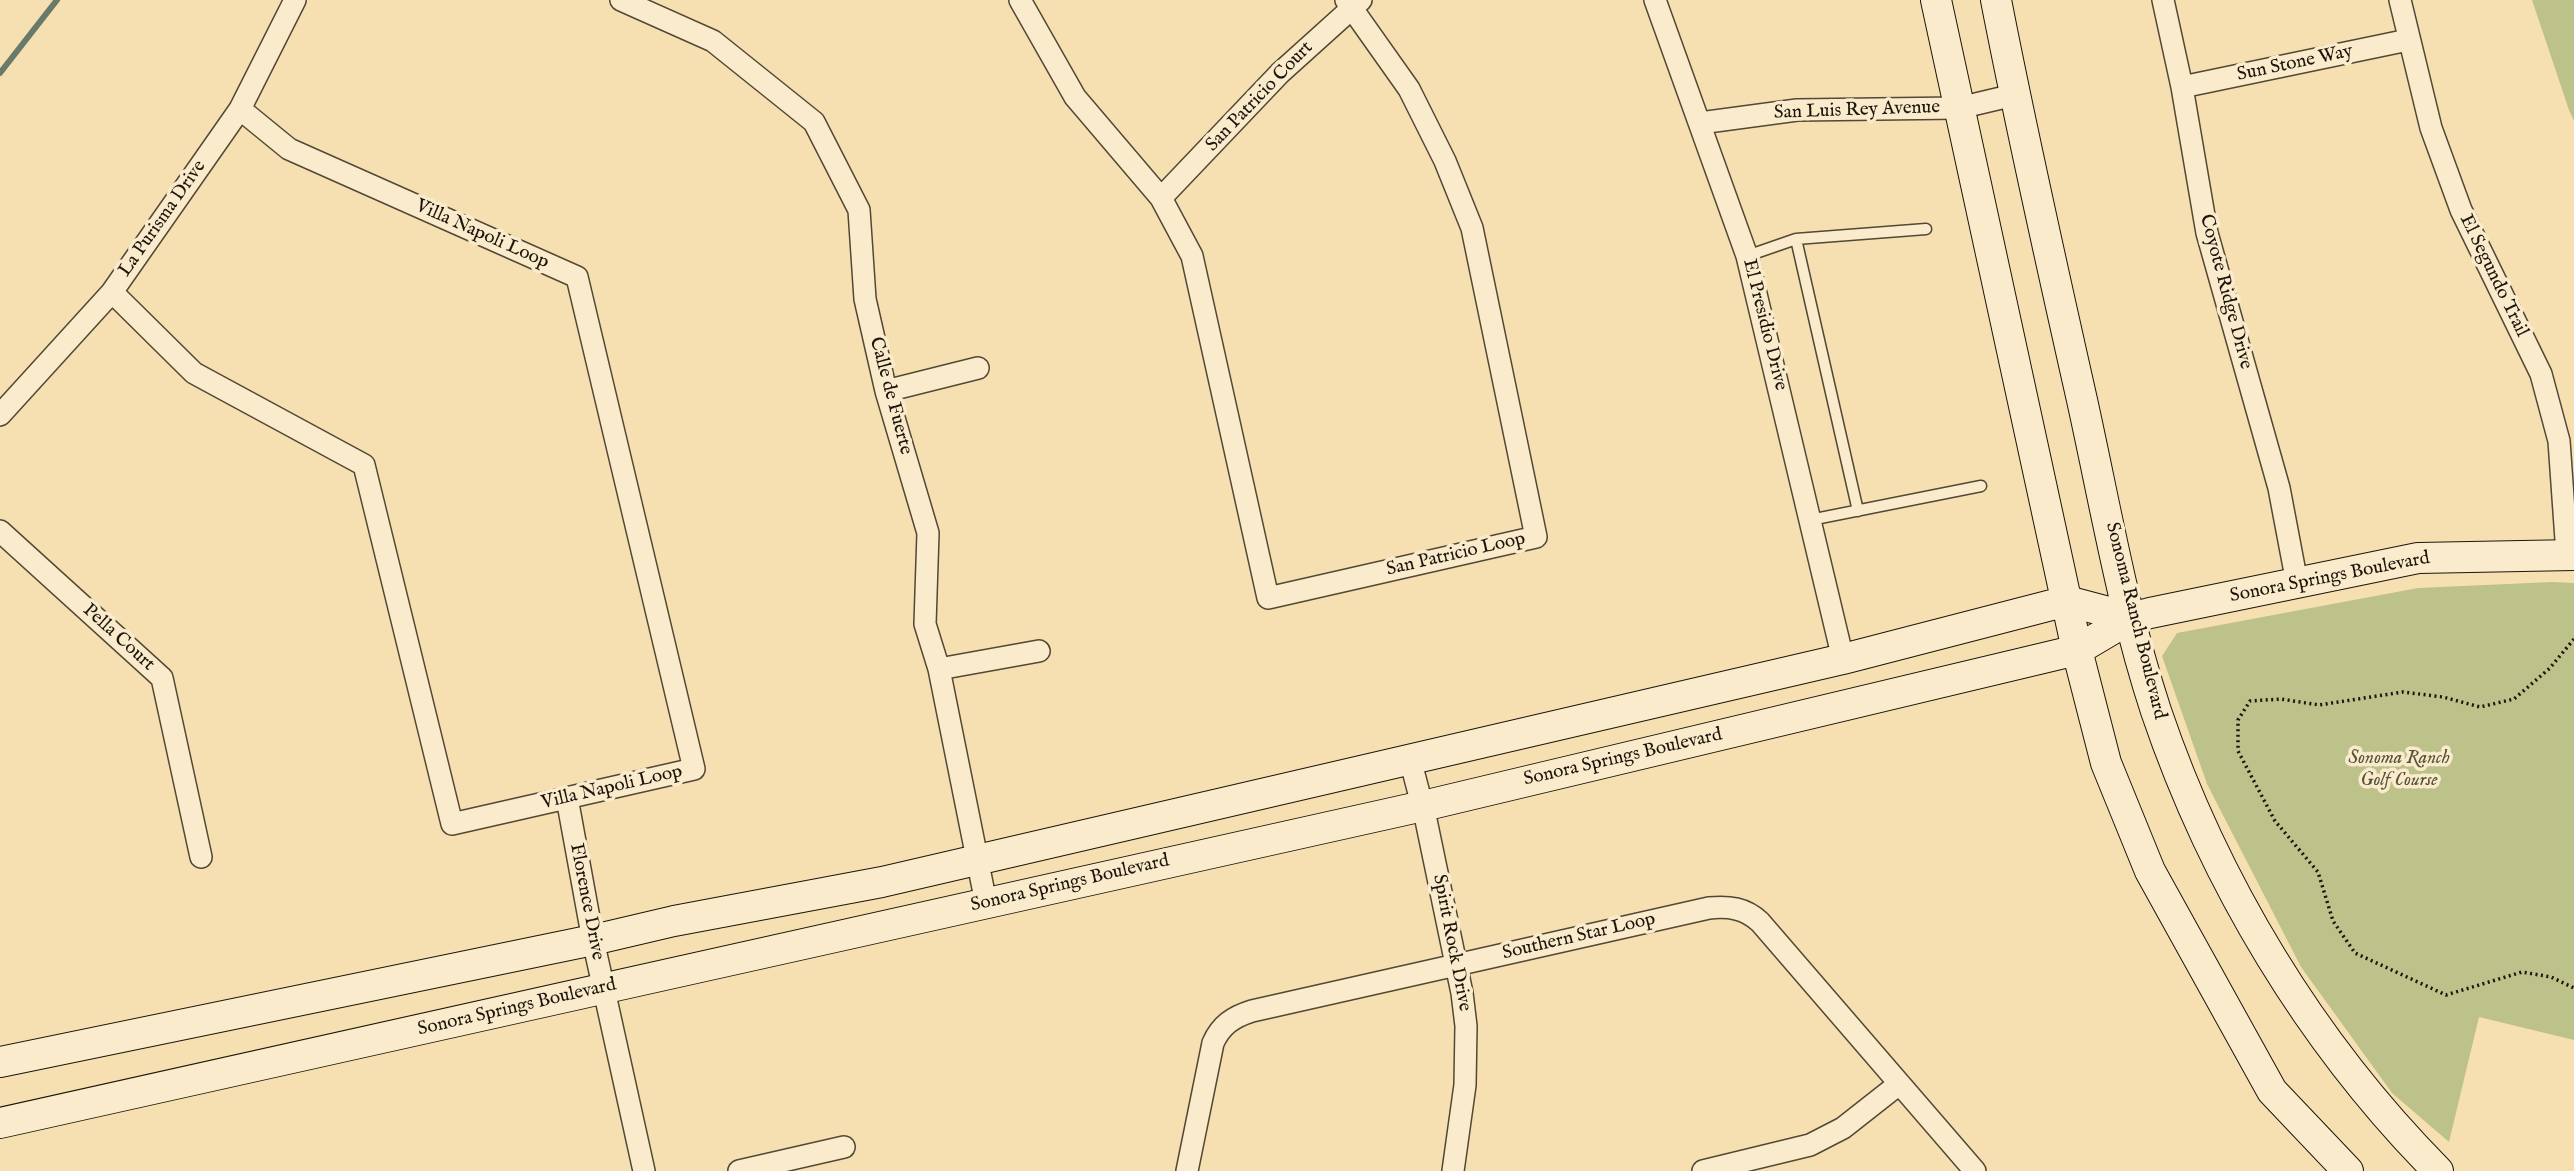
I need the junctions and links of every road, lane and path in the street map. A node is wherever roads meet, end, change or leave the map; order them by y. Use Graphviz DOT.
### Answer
graph roads {
  1 [pos="295,0"];
  2 [pos="621,0"];
  3 [pos="1020,0"];
  4 [pos="1655,0"];
  5 [pos="1936,0"];
  6 [pos="1996,0"];
  7 [pos="2163,0"];
  8 [pos="2400,0"];
  9 [pos="1353,2"];
  10 [pos="2408,40"];
  11 [pos="2182,87"];
  12 [pos="2014,95"];
  13 [pos="1959,108"];
  14 [pos="240,109"];
  15 [pos="1700,123"];
  16 [pos="1161,198"];
  17 [pos="1926,229"];
  18 [pos="1796,239"];
  19 [pos="1747,256"];
  20 [pos="112,292"];
  21 [pos="978,368"];
  22 [pos="886,391"];
  23 [pos="0,415"];
  24 [pos="1981,486"];
  25 [pos="1858,511"];
  26 [pos="1810,520"];
  27 [pos="0,531"];
  28 [pos="2570,554"];
  29 [pos="2297,583"];
  30 [pos="2067,601"];
  31 [pos="2131,618"];
  32 [pos="2574,639"];
  33 [pos="2077,650"];
  34 [pos="1039,651"];
  35 [pos="1843,659"];
  36 [pos="939,669"];
  37 [pos="1410,759"];
  38 [pos="567,797"];
  39 [pos="1423,806"];
  40 [pos="201,857"];
  41 [pos="977,860"];
  42 [pos="986,903"];
  43 [pos="593,940"];
  44 [pos="1458,964"];
  45 [pos="603,988"];
  46 [pos="2574,988"];
  47 [pos="0,1062"];
  48 [pos="1899,1084"];
  49 [pos="0,1123"];
  50 [pos="844,1147"];
  51 [pos="644,1171"];
  52 [pos="739,1171"];
  53 [pos="1187,1171"];
  54 [pos="1453,1171"];
  55 [pos="1703,1171"];
  56 [pos="1975,1171"];
  57 [pos="2347,1171"];
  58 [pos="2438,1171"];
  1 -- 14 [label="street, La Purisma Drive"];
  2 -- 22 [label="street, Calle de Fuerte"];
  3 -- 16 [label="street"];
  4 -- 15 [label="street, El Presidio Drive"];
  5 -- 13 [label="street"];
  6 -- 12 [label="street, Sonoma Ranch Boulevard"];
  7 -- 11 [label="street, Coyote Ridge Drive"];
  8 -- 10 [label="street, El Segundo Trail"];
  9 -- 16 [label="street, San Patricio Court"];
  9 -- 16 [label="street, San Patricio Loop"];
  10 -- 11 [label="street, Sun Stone Way"];
  10 -- 28 [label="street, El Segundo Trail"];
  11 -- 29 [label="street, Coyote Ridge Drive"];
  12 -- 13 [label="street, San Luis Rey Avenue"];
  12 -- 31 [label="street, Sonoma Ranch Boulevard"];
  13 -- 15 [label="street, San Luis Rey Avenue"];
  13 -- 30 [label="street"];
  14 -- 20 [label="street, La Purisma Drive"];
  14 -- 38 [label="street, Villa Napoli Loop"];
  15 -- 19 [label="street, El Presidio Drive"];
  17 -- 18 [label="lane"];
  18 -- 19 [label="lane"];
  18 -- 25 [label="lane"];
  19 -- 26 [label="street, El Presidio Drive"];
  20 -- 23 [label="street, La Purisma Drive"];
  20 -- 38 [label="street, Villa Napoli Loop"];
  21 -- 22 [label="street"];
  22 -- 36 [label="street, Calle de Fuerte"];
  24 -- 25 [label="lane"];
  25 -- 26 [label="lane"];
  26 -- 35 [label="street, El Presidio Drive"];
  27 -- 40 [label="street, Pella Court"];
  28 -- 29 [label="street, Sonora Springs Boulevard"];
  29 -- 31 [label="street, Sonora Springs Boulevard"];
  30 -- 31 [label="street, Sonora Springs Boulevard"];
  30 -- 33 [label="street"];
  30 -- 35 [label="street, Sonora Springs Boulevard"];
  31 -- 33 [label="street, Sonora Springs Boulevard"];
  31 -- 58 [label="street, Sonoma Ranch Boulevard"];
  32 -- 46 [label="path"];
  33 -- 39 [label="street, Sonora Springs Boulevard"];
  33 -- 57 [label="street"];
  34 -- 36 [label="street"];
  35 -- 37 [label="street, Sonora Springs Boulevard"];
  36 -- 41 [label="street, Calle de Fuerte"];
  37 -- 39 [label="street, Spirit Rock Drive"];
  37 -- 41 [label="street, Sonora Springs Boulevard"];
  38 -- 43 [label="street, Florence Drive"];
  39 -- 42 [label="street, Sonora Springs Boulevard"];
  39 -- 44 [label="street, Spirit Rock Drive"];
  41 -- 42 [label="street, Calle de Fuerte"];
  41 -- 43 [label="street, Sonora Springs Boulevard"];
  42 -- 45 [label="street, Sonora Springs Boulevard"];
  43 -- 45 [label="street, Florence Drive"];
  43 -- 47 [label="street, Sonora Springs Boulevard"];
  44 -- 48 [label="street, Southern Star Loop"];
  44 -- 53 [label="street, Southern Star Loop"];
  44 -- 54 [label="street, Spirit Rock Drive"];
  45 -- 49 [label="street, Sonora Springs Boulevard"];
  45 -- 51 [label="street, Florence Drive"];
  48 -- 55 [label="street"];
  48 -- 56 [label="street, Southern Star Loop"];
  50 -- 52 [label="street"];
}
